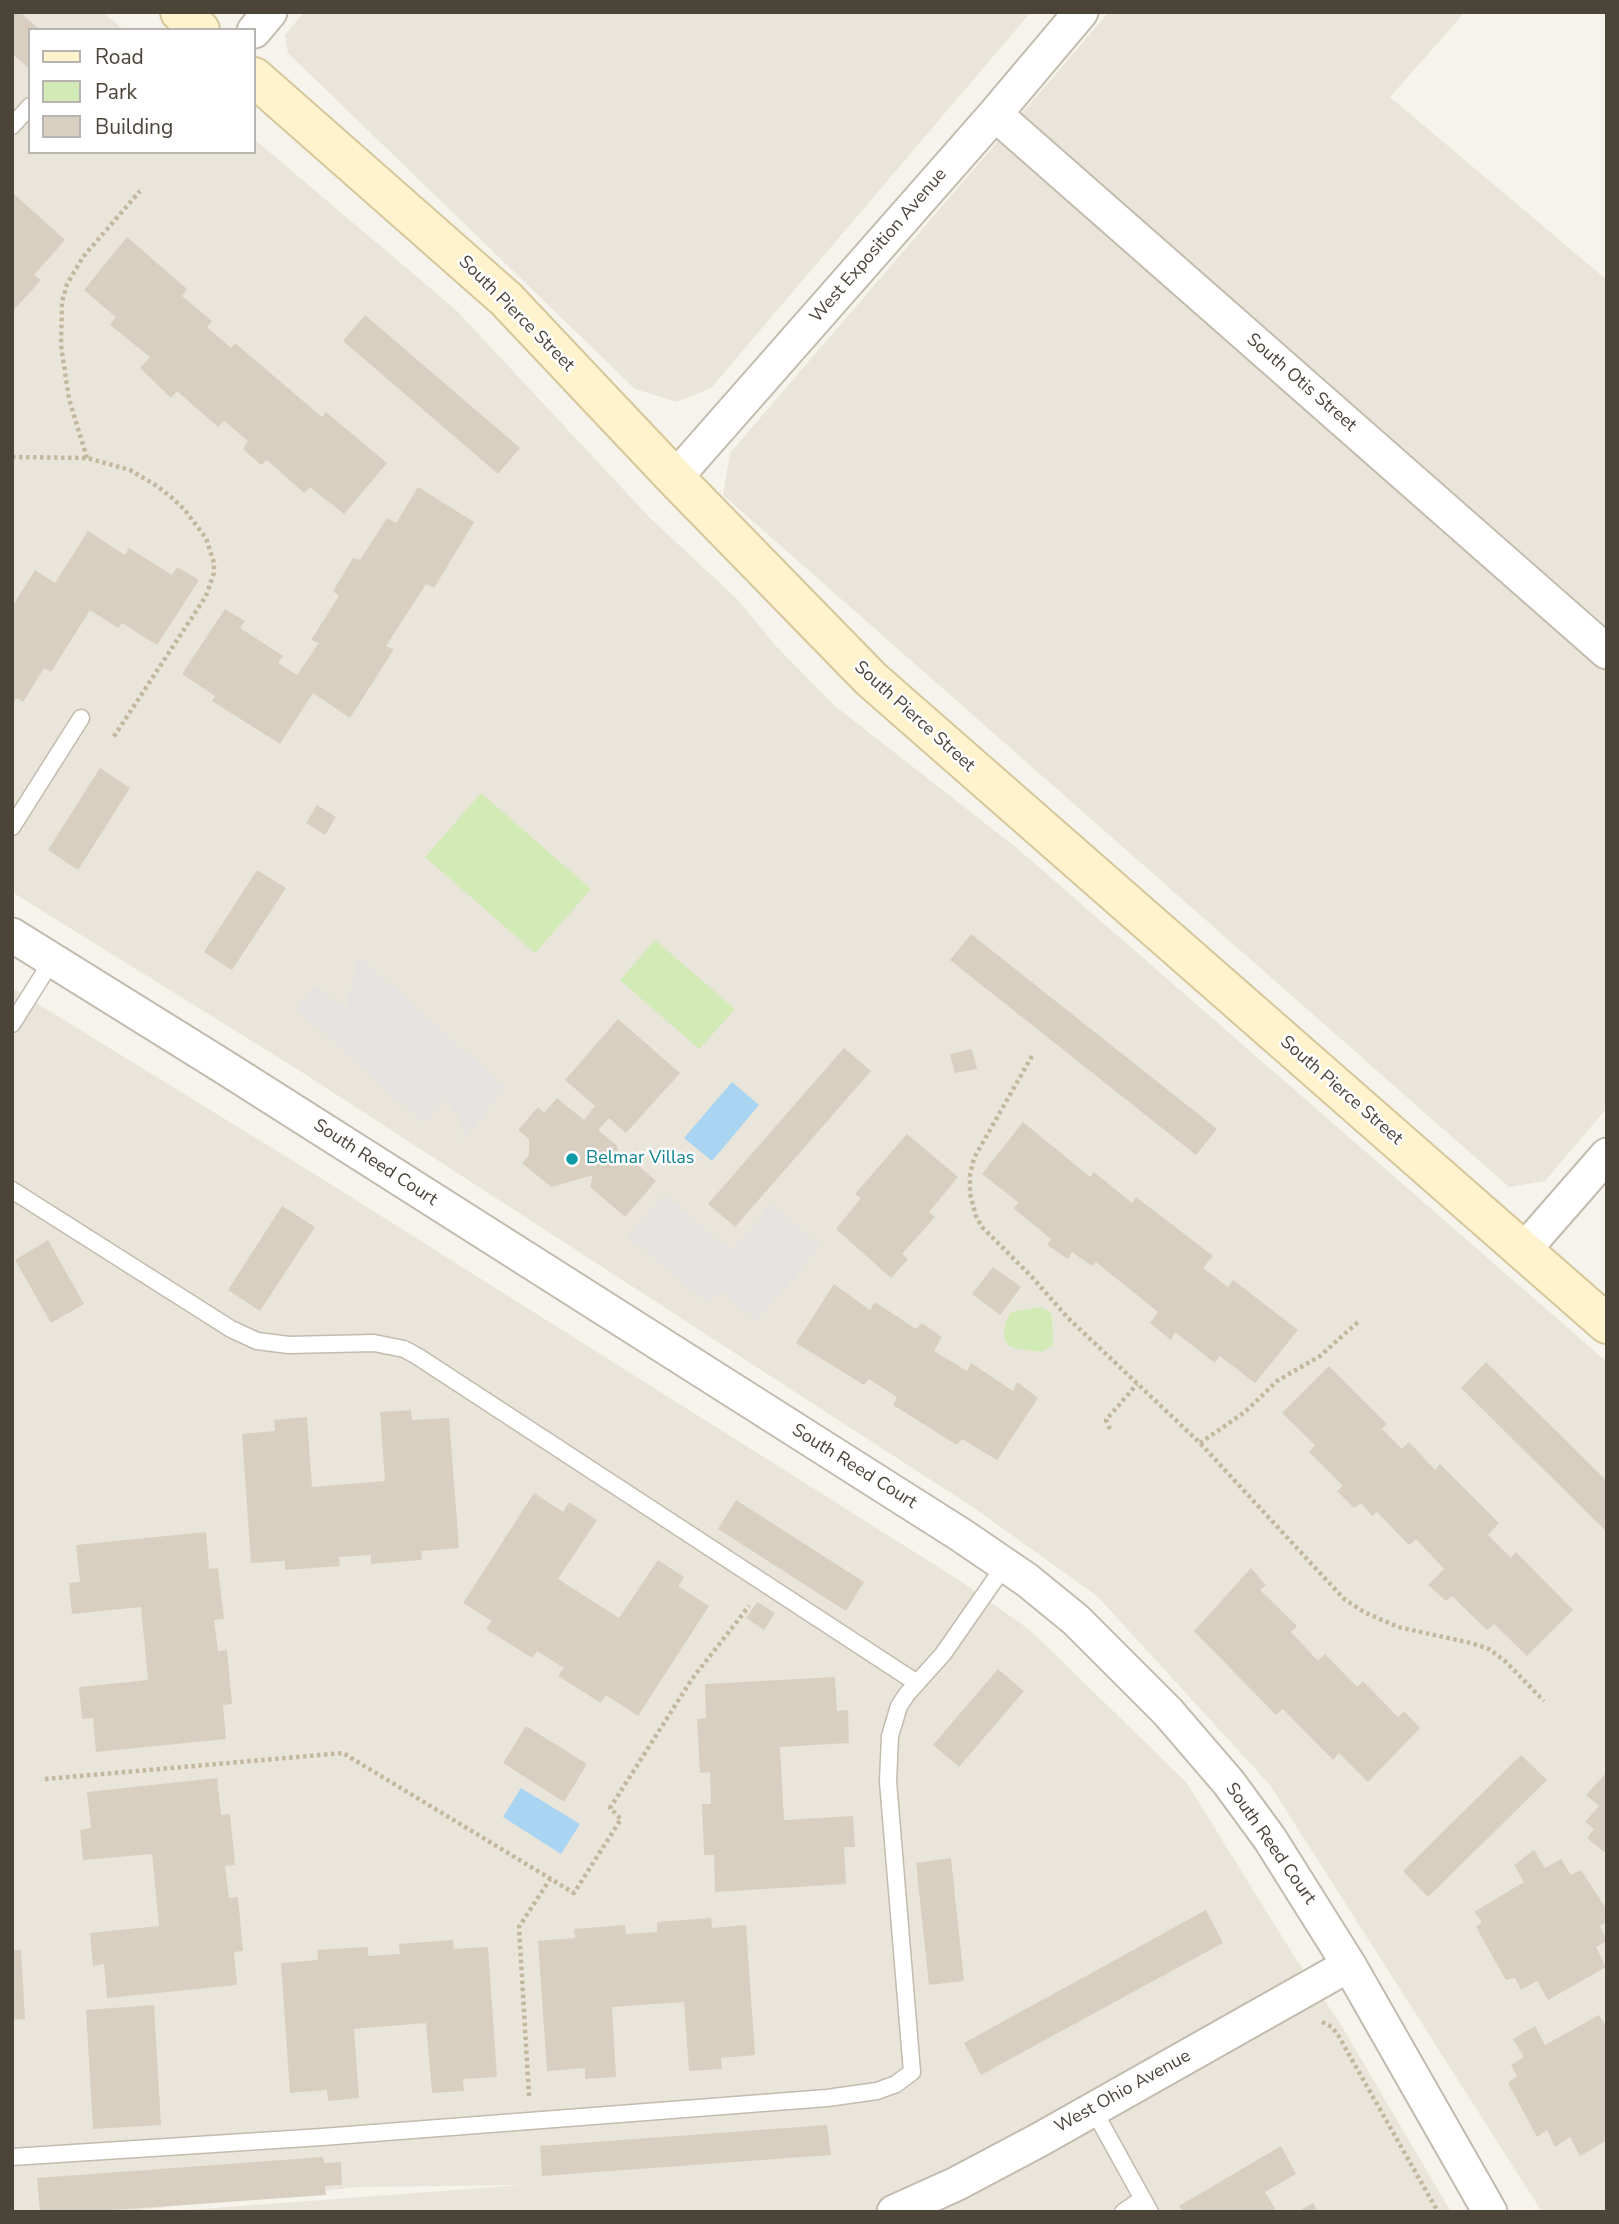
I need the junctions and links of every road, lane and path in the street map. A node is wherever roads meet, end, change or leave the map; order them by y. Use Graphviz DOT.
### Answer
graph roads {
  1 [pos="180,12"];
  2 [pos="270,12"];
  3 [pos="1080,12"];
  4 [pos="198,28"];
  5 [pos="256,29"];
  6 [pos="256,79"];
  7 [pos="28,108"];
  8 [pos="995,114"];
  9 [pos="12,126"];
  10 [pos="139,191"];
  11 [pos="12,457"];
  12 [pos="87,458"];
  13 [pos="675,478"];
  14 [pos="1607,652"];
  15 [pos="81,718"];
  16 [pos="113,738"];
  17 [pos="12,827"];
  18 [pos="12,935"];
  19 [pos="53,959"];
  20 [pos="12,1024"];
  21 [pos="1032,1056"];
  22 [pos="1607,1155"];
  23 [pos="12,1190"];
  24 [pos="1524,1250"];
  25 [pos="1359,1321"];
  26 [pos="1607,1324"];
  27 [pos="1137,1384"];
  28 [pos="1110,1429"];
  29 [pos="1200,1443"];
  30 [pos="1005,1564"];
  31 [pos="766,1584"];
  32 [pos="917,1683"];
  33 [pos="1544,1701"];
  34 [pos="45,1780"];
  35 [pos="550,1879"];
  36 [pos="1349,1965"];
  37 [pos="1298,1994"];
  38 [pos="1093,2109"];
  39 [pos="530,2122"];
  40 [pos="12,2157"];
  41 [pos="1146,2206"];
  42 [pos="894,2212"];
  43 [pos="1123,2212"];
  44 [pos="1438,2212"];
  45 [pos="1490,2212"];
  1 -- 4 [label="street"];
  2 -- 5 [label="street"];
  3 -- 8 [label="street, West Exposition Avenue"];
  6 -- 13 [label="street, South Pierce Street"];
  7 -- 9 [label="lane"];
  8 -- 13 [label="street, West Exposition Avenue"];
  8 -- 14 [label="street, South Otis Street"];
  10 -- 12 [label="path"];
  11 -- 12 [label="path"];
  12 -- 16 [label="path"];
  13 -- 24 [label="street, South Pierce Street"];
  15 -- 17 [label="lane"];
  18 -- 19 [label="street, South Reed Court"];
  19 -- 20 [label="lane"];
  19 -- 30 [label="street, South Reed Court"];
  21 -- 27 [label="path"];
  22 -- 24 [label="street"];
  23 -- 31 [label="lane"];
  24 -- 26 [label="street, South Pierce Street"];
  25 -- 29 [label="path"];
  27 -- 28 [label="path"];
  27 -- 29 [label="path"];
  29 -- 33 [label="path"];
  30 -- 32 [label="lane"];
  30 -- 36 [label="street, South Reed Court"];
  31 -- 32 [label="lane"];
  31 -- 35 [label="path"];
  32 -- 39 [label="lane"];
  34 -- 35 [label="path"];
  35 -- 39 [label="path"];
  36 -- 37 [label="street, West Ohio Avenue"];
  36 -- 45 [label="street, South Reed Court"];
  37 -- 38 [label="street, West Ohio Avenue"];
  37 -- 44 [label="path"];
  38 -- 41 [label="lane"];
  38 -- 42 [label="street, West Ohio Avenue"];
  39 -- 40 [label="lane"];
  41 -- 43 [label="lane"];
}
